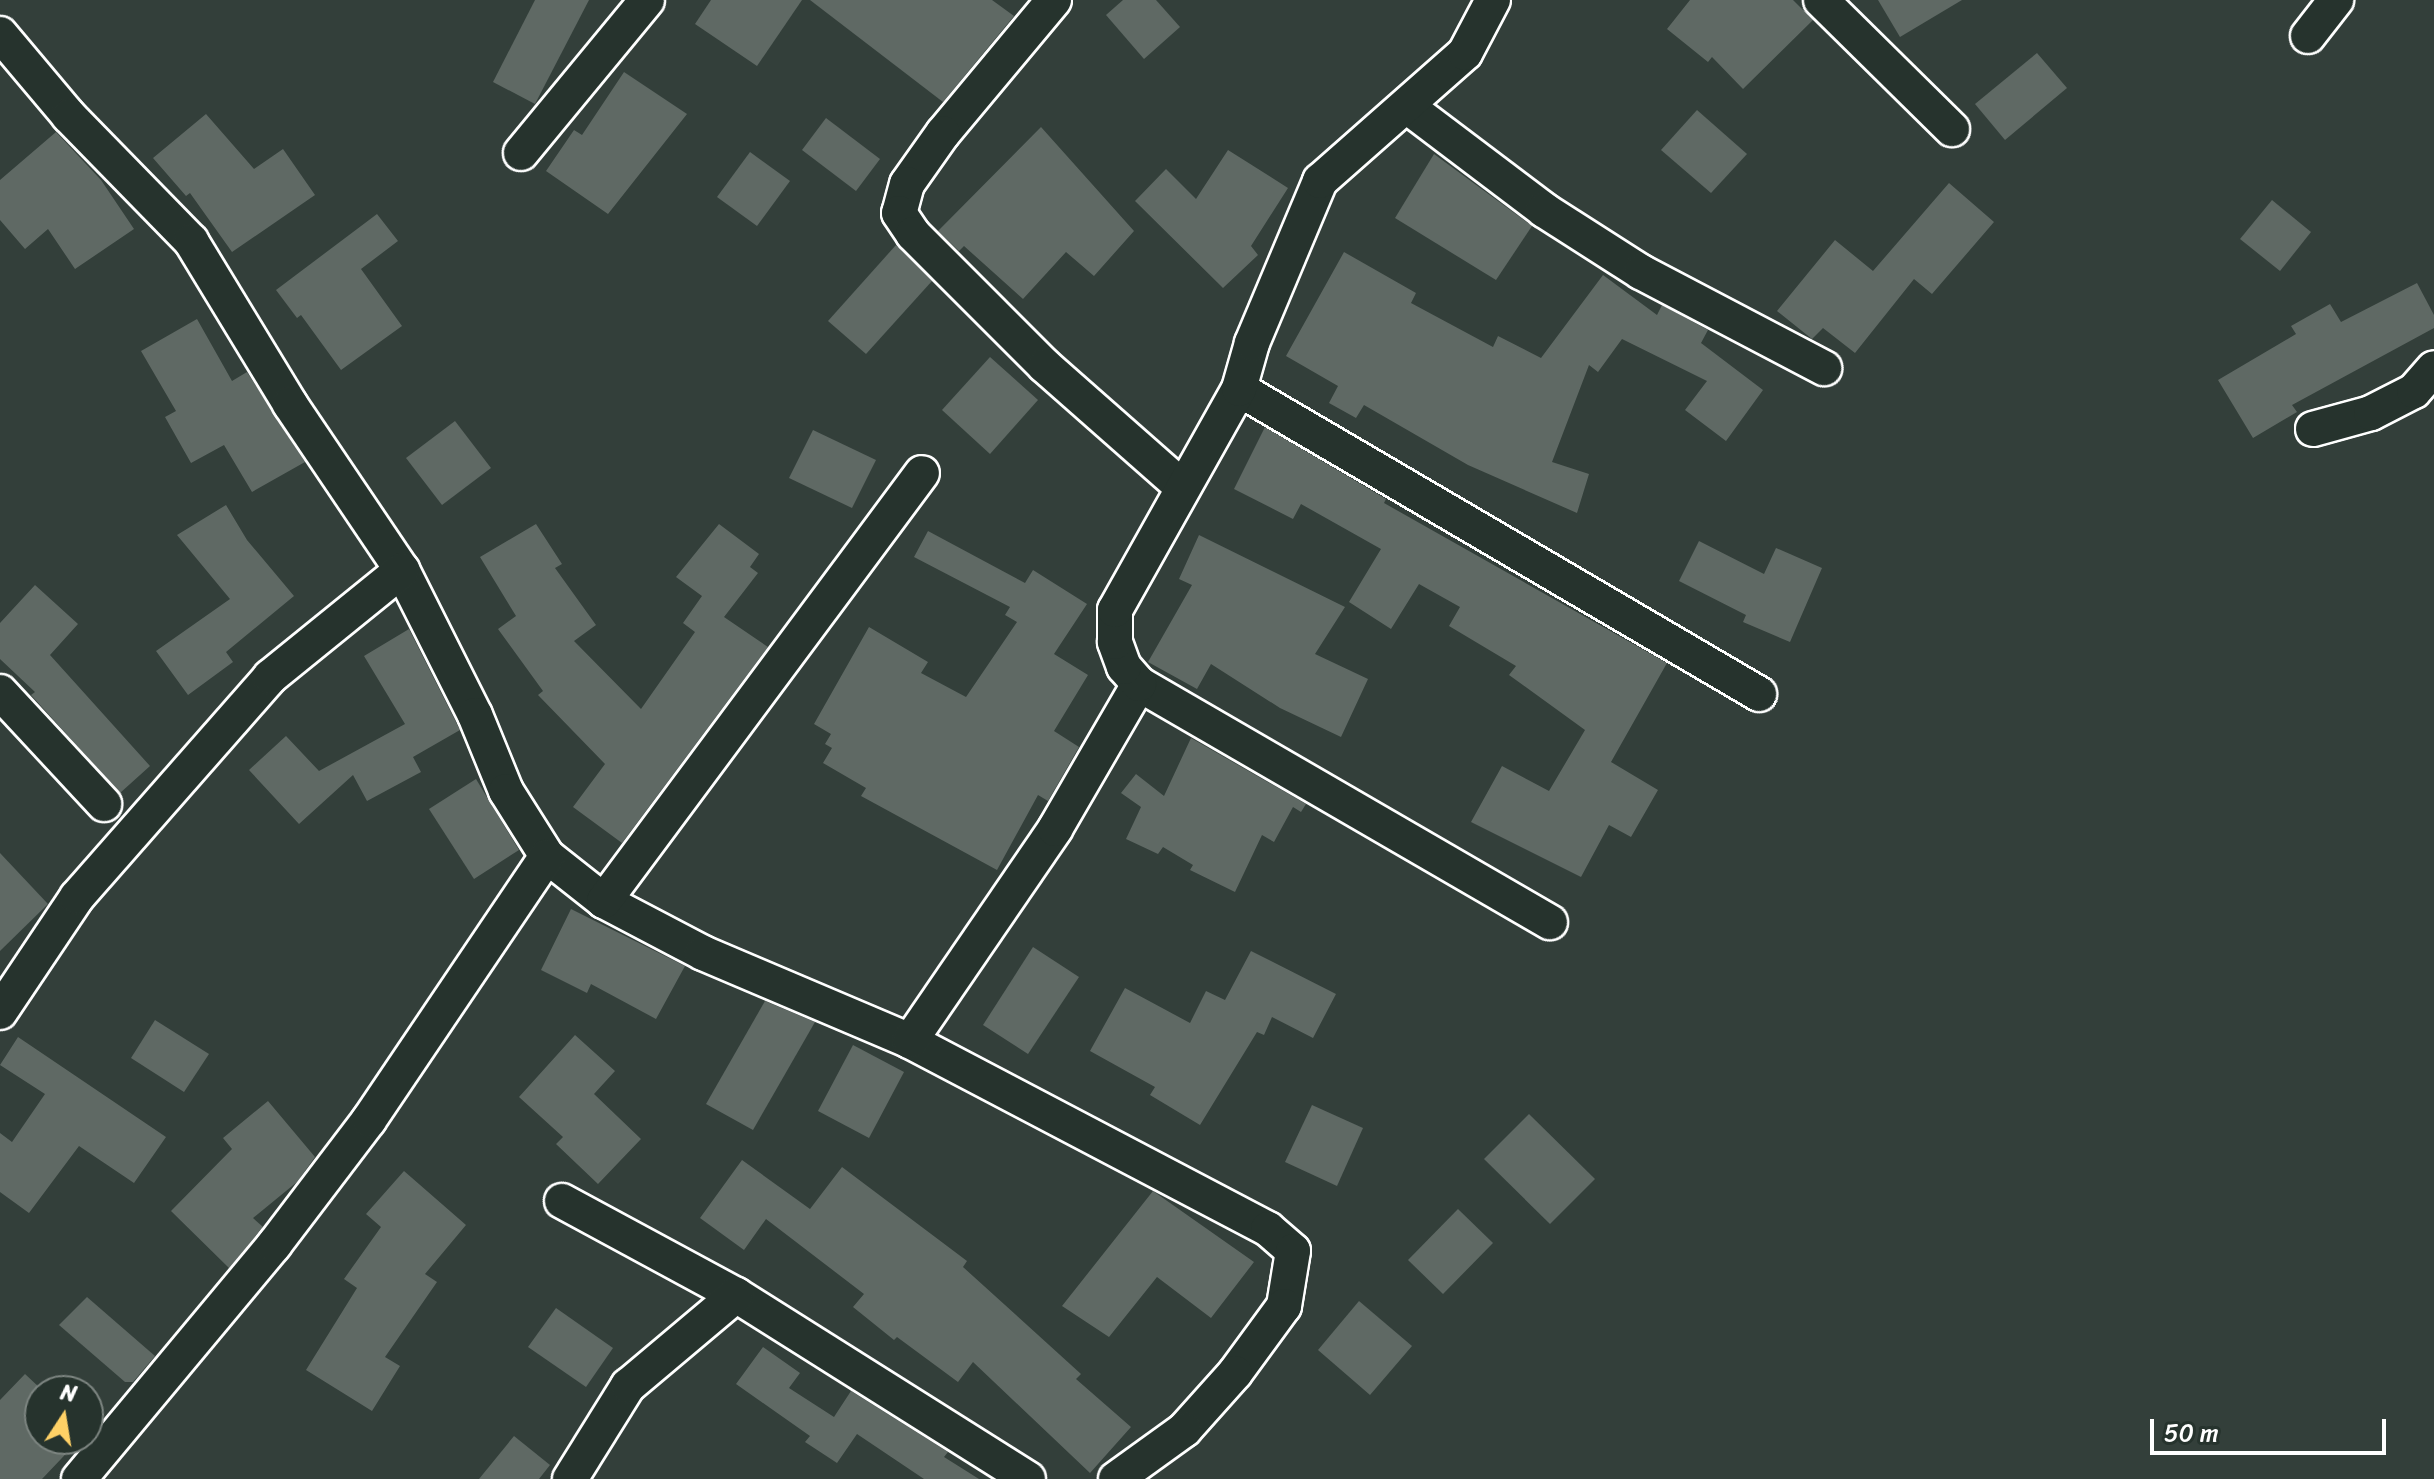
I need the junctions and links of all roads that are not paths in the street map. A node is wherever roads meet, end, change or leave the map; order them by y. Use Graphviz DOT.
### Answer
graph roads {
  1 [pos="647,0"];
  2 [pos="1054,0"];
  3 [pos="1493,0"];
  4 [pos="1821,0"];
  5 [pos="2336,0"];
  6 [pos="0,34"];
  7 [pos="2308,36"];
  8 [pos="1408,107"];
  9 [pos="1952,129"];
  10 [pos="521,153"];
  11 [pos="1824,368"];
  12 [pos="2434,368"];
  13 [pos="1239,389"];
  14 [pos="2313,429"];
  15 [pos="922,473"];
  16 [pos="1181,486"];
  17 [pos="402,570"];
  18 [pos="1139,684"];
  19 [pos="0,692"];
  20 [pos="1759,694"];
  21 [pos="104,804"];
  22 [pos="547,856"];
  23 [pos="604,901"];
  24 [pos="1550,922"];
  25 [pos="0,1012"];
  26 [pos="910,1041"];
  27 [pos="562,1201"];
  28 [pos="736,1295"];
  29 [pos="79,1479"];
  30 [pos="570,1479"];
  31 [pos="1028,1479"];
  32 [pos="1116,1479"];
  1 -- 10 [label="street"];
  2 -- 16 [label="street"];
  3 -- 8 [label="street"];
  4 -- 9 [label="street"];
  5 -- 7 [label="street"];
  6 -- 17 [label="street"];
  8 -- 11 [label="street"];
  8 -- 13 [label="street"];
  12 -- 14 [label="street"];
  13 -- 16 [label="street"];
  13 -- 20 [label="street"];
  15 -- 23 [label="street"];
  16 -- 18 [label="street"];
  17 -- 22 [label="street"];
  17 -- 25 [label="street"];
  18 -- 24 [label="street"];
  18 -- 26 [label="street"];
  19 -- 21 [label="street"];
  22 -- 23 [label="street"];
  22 -- 29 [label="street"];
  23 -- 26 [label="street"];
  26 -- 32 [label="street"];
  27 -- 28 [label="street"];
  28 -- 30 [label="street"];
  28 -- 31 [label="street"];
}
